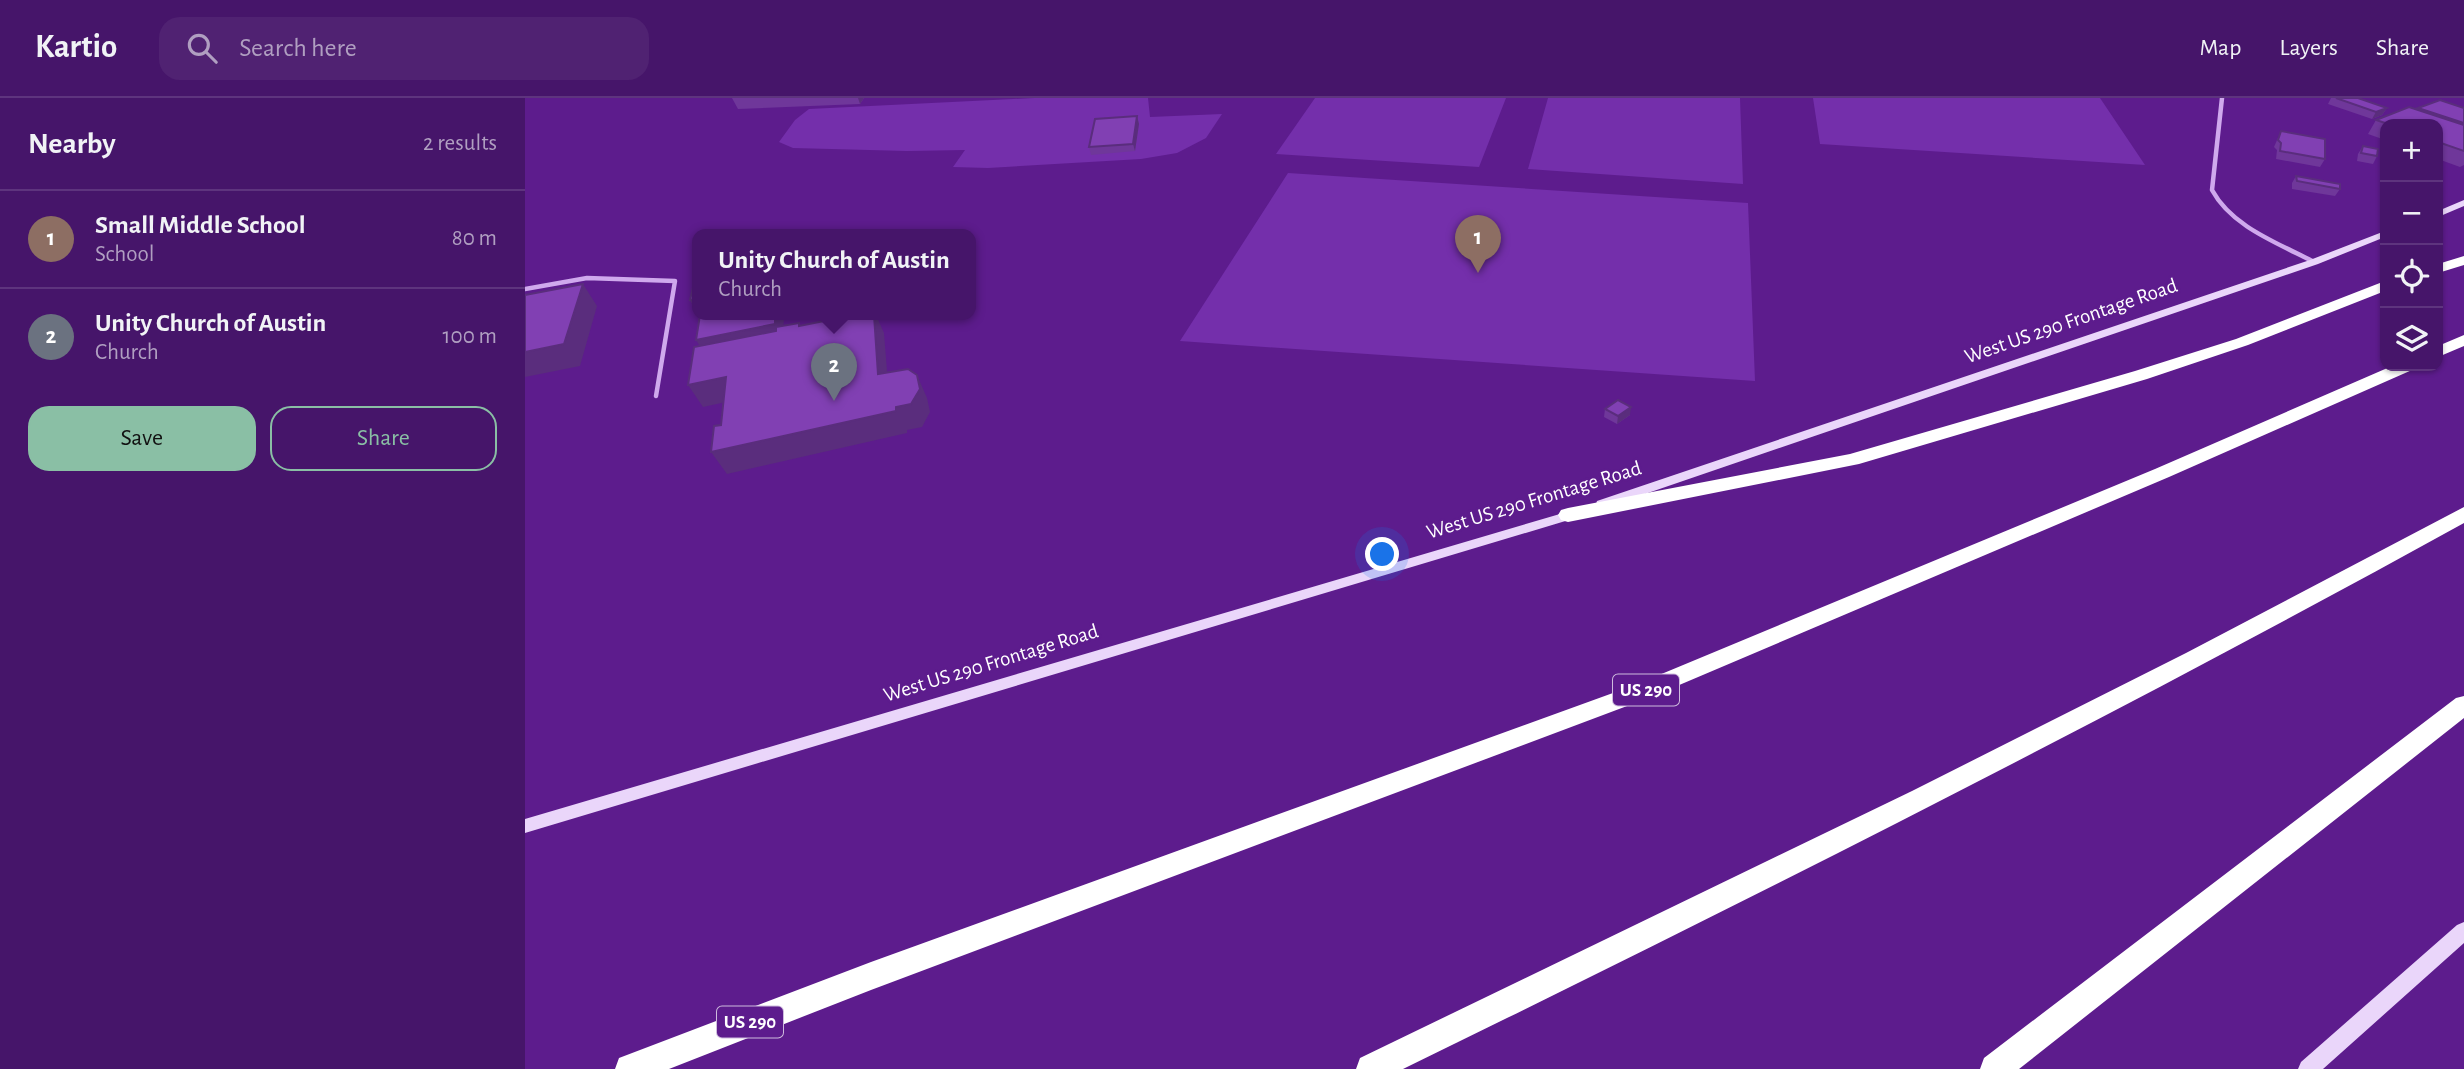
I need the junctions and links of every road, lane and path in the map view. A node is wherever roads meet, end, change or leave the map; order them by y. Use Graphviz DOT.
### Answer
graph roads {
  1 [pos="2222,98"];
  2 [pos="2464,203"];
  3 [pos="2443,212"];
  4 [pos="2380,236"];
  5 [pos="2464,260"];
  6 [pos="2314,262"];
  7 [pos="2443,267"];
  8 [pos="2380,288"];
  9 [pos="525,289"];
  10 [pos="2464,340"];
  11 [pos="2443,350"];
  12 [pos="2394,371"];
  13 [pos="656,396"];
  14 [pos="2464,514"];
  15 [pos="1568,515"];
  16 [pos="2464,705"];
  17 [pos="525,826"];
  18 [pos="2464,931"];
  19 [pos="629,1069"];
  20 [pos="1371,1069"];
  21 [pos="1995,1069"];
  22 [pos="2308,1069"];
  1 -- 6 [label="street"];
  2 -- 3 [label="main road"];
  4 -- 6 [label="main road, West US 290 Frontage Road"];
  5 -- 7 [label="highway"];
  6 -- 15 [label="main road, West US 290 Frontage Road"];
  8 -- 15 [label="highway"];
  9 -- 13 [label="lane"];
  10 -- 11 [label="highway"];
  12 -- 19 [label="highway, US 290"];
  14 -- 20 [label="highway"];
  15 -- 17 [label="main road, West US 290 Frontage Road"];
  16 -- 21 [label="highway"];
  18 -- 22 [label="main road"];
}
